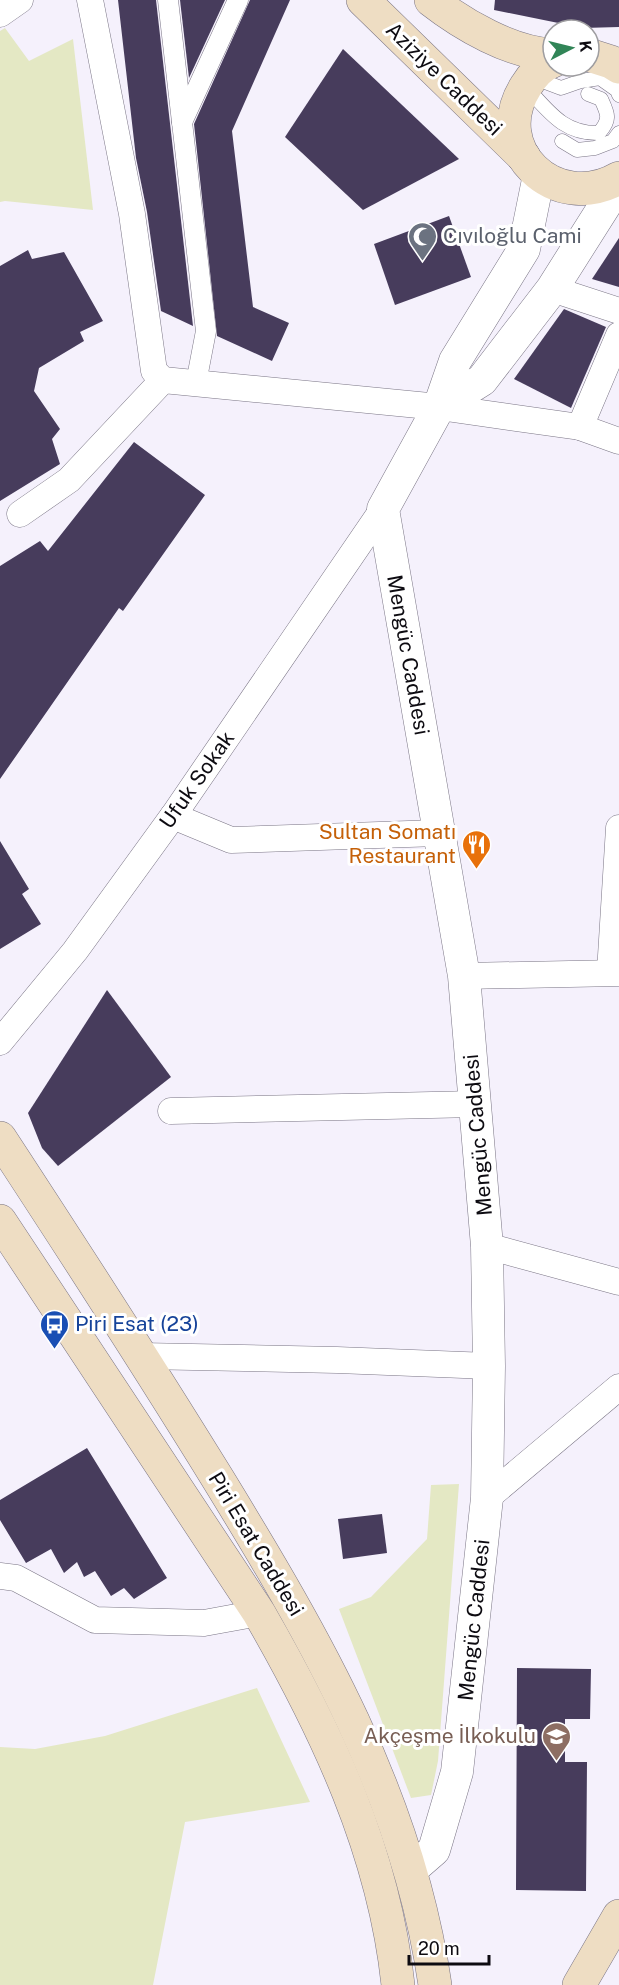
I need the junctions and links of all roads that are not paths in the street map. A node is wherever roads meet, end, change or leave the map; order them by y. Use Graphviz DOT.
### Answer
graph roads {
  1 [pos="20,0"];
  2 [pos="90,0"];
  3 [pos="168,0"];
  4 [pos="238,0"];
  5 [pos="363,0"];
  6 [pos="431,0"];
  7 [pos="0,14"];
  8 [pos="541,70"];
  9 [pos="544,78"];
  10 [pos="550,78"];
  11 [pos="600,78"];
  12 [pos="600,78"];
  13 [pos="588,94"];
  14 [pos="619,94"];
  15 [pos="182,122"];
  16 [pos="619,133"];
  17 [pos="562,141"];
  18 [pos="532,166"];
  19 [pos="619,178"];
  20 [pos="619,183"];
  21 [pos="552,289"];
  22 [pos="619,311"];
  23 [pos="619,335"];
  24 [pos="163,380"];
  25 [pos="196,383"];
  26 [pos="439,407"];
  27 [pos="580,427"];
  28 [pos="619,441"];
  29 [pos="383,509"];
  30 [pos="20,514"];
  31 [pos="173,816"];
  32 [pos="619,828"];
  33 [pos="438,833"];
  34 [pos="615,972"];
  35 [pos="464,976"];
  36 [pos="0,1042"];
  37 [pos="476,1104"];
  38 [pos="171,1111"];
  39 [pos="0,1138"];
  40 [pos="0,1221"];
  41 [pos="487,1246"];
  42 [pos="619,1282"];
  43 [pos="142,1356"];
  44 [pos="489,1366"];
  45 [pos="619,1387"];
  46 [pos="487,1498"];
  47 [pos="0,1576"];
  48 [pos="259,1613"];
  49 [pos="411,1870"];
  50 [pos="619,1916"];
  51 [pos="398,1985"];
  52 [pos="435,1985"];
  53 [pos="579,1985"];
  1 -- 7 [label="street"];
  2 -- 24 [label="street"];
  3 -- 15 [label="street"];
  4 -- 15 [label="street"];
  5 -- 18 [label="main road, Aziziye Caddesi"];
  6 -- 8 [label="main road"];
  8 -- 18 [label="main road"];
  9 -- 13 [label="lane"];
  10 -- 12 [label="lane"];
  11 -- 14 [label="lane"];
  15 -- 25 [label="street"];
  16 -- 17 [label="lane"];
  18 -- 19 [label="main road"];
  18 -- 26 [label="street"];
  20 -- 21 [label="street"];
  21 -- 22 [label="street"];
  21 -- 26 [label="street"];
  23 -- 27 [label="street"];
  24 -- 25 [label="street"];
  24 -- 30 [label="street"];
  25 -- 26 [label="street"];
  26 -- 27 [label="street"];
  26 -- 29 [label="street"];
  27 -- 28 [label="street"];
  29 -- 31 [label="street, Ufuk Sokak"];
  29 -- 33 [label="street, Mengüc Caddesi"];
  31 -- 33 [label="street"];
  31 -- 36 [label="street, Ufuk Sokak"];
  32 -- 34 [label="street"];
  33 -- 35 [label="street, Mengüc Caddesi"];
  34 -- 35 [label="street"];
  35 -- 37 [label="street, Mengüc Caddesi"];
  37 -- 38 [label="street"];
  37 -- 41 [label="street, Mengüc Caddesi"];
  39 -- 43 [label="main road, Piri Esat Caddesi"];
  40 -- 48 [label="main road, Piri Esat Caddesi"];
  41 -- 42 [label="street"];
  41 -- 44 [label="street, Mengüc Caddesi"];
  43 -- 44 [label="street"];
  43 -- 49 [label="main road, Piri Esat Caddesi"];
  44 -- 46 [label="street, Mengüc Caddesi"];
  45 -- 46 [label="street"];
  46 -- 49 [label="street, Mengüc Caddesi"];
  47 -- 48 [label="street"];
  48 -- 51 [label="main road, Piri Esat Caddesi"];
  49 -- 52 [label="main road, Piri Esat Caddesi"];
  50 -- 53 [label="main road"];
}
